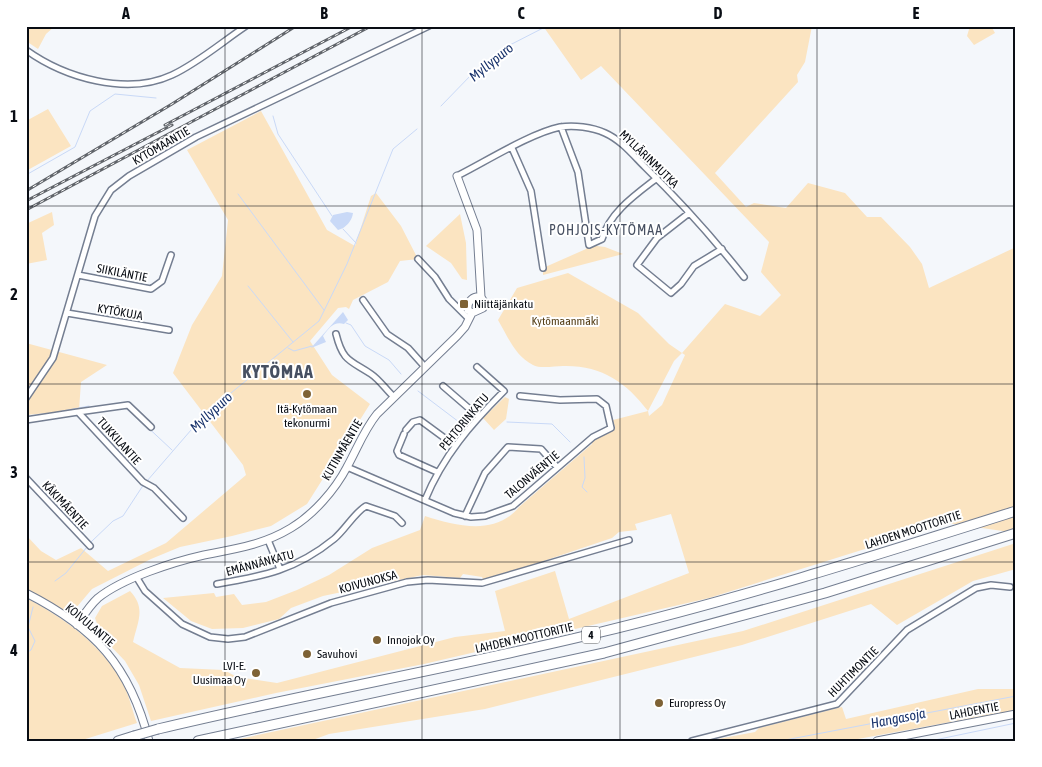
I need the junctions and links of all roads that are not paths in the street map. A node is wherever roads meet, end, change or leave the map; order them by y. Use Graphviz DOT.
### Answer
graph roads {
  1 [pos="246,26"];
  2 [pos="429,26"];
  3 [pos="26,50"];
  4 [pos="561,127"];
  5 [pos="512,148"];
  6 [pos="457,176"];
  7 [pos="657,178"];
  8 [pos="689,213"];
  9 [pos="722,249"];
  10 [pos="171,256"];
  11 [pos="418,259"];
  12 [pos="543,268"];
  13 [pos="78,275"];
  14 [pos="744,277"];
  15 [pos="481,297"];
  16 [pos="363,300"];
  17 [pos="68,313"];
  18 [pos="470,316"];
  19 [pos="168,330"];
  20 [pos="336,334"];
  21 [pos="425,367"];
  22 [pos="477,367"];
  23 [pos="443,386"];
  24 [pos="520,396"];
  25 [pos="394,397"];
  26 [pos="26,398"];
  27 [pos="78,412"];
  28 [pos="479,416"];
  29 [pos="26,420"];
  30 [pos="151,426"];
  31 [pos="454,445"];
  32 [pos="347,467"];
  33 [pos="558,467"];
  34 [pos="438,472"];
  35 [pos="26,478"];
  36 [pos="425,500"];
  37 [pos="1016,511"];
  38 [pos="465,516"];
  39 [pos="183,518"];
  40 [pos="402,523"];
  41 [pos="1016,533"];
  42 [pos="268,540"];
  43 [pos="629,540"];
  44 [pos="90,546"];
  45 [pos="280,569"];
  46 [pos="137,578"];
  47 [pos="217,584"];
  48 [pos="1010,587"];
  49 [pos="26,593"];
  50 [pos="77,625"];
  51 [pos="1016,714"];
  52 [pos="118,741"];
  53 [pos="149,741"];
  54 [pos="198,741"];
  55 [pos="692,741"];
  56 [pos="877,741"];
  1 -- 3 [label="street"];
  2 -- 13 [label="street, KYTÖMAANTIE"];
  4 -- 5 [label="street, MYLLÄRINMUTKA"];
  4 -- 7 [label="street, MYLLÄRINMUTKA"];
  4 -- 7 [label="street"];
  5 -- 6 [label="street, MYLLÄRINMUTKA"];
  5 -- 12 [label="street"];
  6 -- 15 [label="street"];
  7 -- 8 [label="street, MYLLÄRINMUTKA"];
  8 -- 9 [label="street, MYLLÄRINMUTKA"];
  8 -- 9 [label="street"];
  9 -- 14 [label="street, MYLLÄRINMUTKA"];
  10 -- 13 [label="street, SIIKILÄNTIE"];
  11 -- 18 [label="street"];
  13 -- 17 [label="street, KYTÖMAANTIE"];
  15 -- 18 [label="street, KUTINMÄENTIE"];
  15 -- 18 [label="street, KUTINMÄENTIE"];
  16 -- 21 [label="street"];
  17 -- 19 [label="street, KYTÖKUJA"];
  17 -- 26 [label="street, KYTÖMAANTIE"];
  18 -- 21 [label="street, KUTINMÄENTIE"];
  20 -- 25 [label="street"];
  21 -- 25 [label="street, KUTINMÄENTIE"];
  22 -- 28 [label="street, PEHTORINKATU"];
  23 -- 28 [label="street"];
  24 -- 33 [label="street, TALONVÄENTIE"];
  25 -- 32 [label="street, KUTINMÄENTIE"];
  27 -- 29 [label="street"];
  27 -- 30 [label="street"];
  27 -- 39 [label="street, TUKKILANTIE"];
  28 -- 31 [label="street, PEHTORINKATU"];
  31 -- 34 [label="street, PEHTORINKATU"];
  31 -- 34 [label="street"];
  32 -- 36 [label="street, TALONVÄENTIE"];
  32 -- 42 [label="street, KUTINMÄENTIE"];
  33 -- 38 [label="street, TALONVÄENTIE"];
  33 -- 38 [label="street"];
  34 -- 36 [label="street, PEHTORINKATU"];
  35 -- 44 [label="street, KÄKIMÄENTIE"];
  36 -- 38 [label="street, TALONVÄENTIE"];
  37 -- 52 [label="highway, LAHDEN MOOTTORITIE / 4, bridge"];
  40 -- 45 [label="street, EMÄNNÄNKATU"];
  41 -- 54 [label="highway, 4"];
  42 -- 45 [label="street"];
  42 -- 46 [label="street, KUTINMÄENTIE"];
  43 -- 46 [label="street, KOIVUNOKSA"];
  45 -- 47 [label="street, EMÄNNÄNKATU"];
  46 -- 50 [label="street, KUTINMÄENTIE"];
  48 -- 55 [label="street, HUHTIMONTIE"];
  49 -- 50 [label="street, KOIVULANTIE"];
  50 -- 53 [label="street, KOIVULANTIE"];
  51 -- 56 [label="street, LAHDENTIE"];
}
